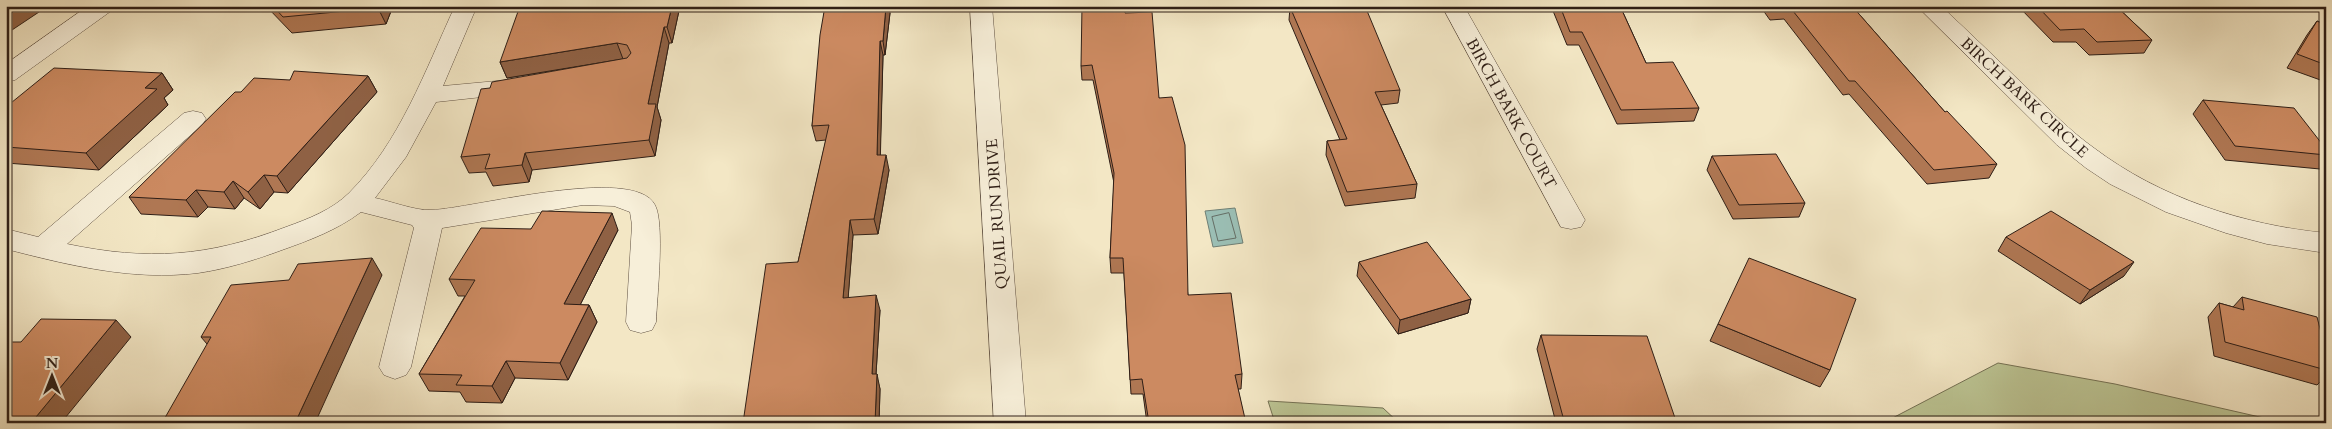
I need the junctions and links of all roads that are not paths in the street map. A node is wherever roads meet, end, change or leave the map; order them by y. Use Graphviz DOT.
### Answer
graph roads {
  1 [pos="103,6"];
  2 [pos="466,6"];
  3 [pos="981,6"];
  4 [pos="1453,6"];
  5 [pos="1928,6"];
  6 [pos="6,75"];
  7 [pos="546,82"];
  8 [pos="426,95"];
  9 [pos="193,119"];
  10 [pos="356,202"];
  11 [pos="1570,220"];
  12 [pos="424,221"];
  13 [pos="6,239"];
  14 [pos="2326,243"];
  15 [pos="43,249"];
  16 [pos="641,322"];
  17 [pos="395,367"];
  18 [pos="1010,423"];
  1 -- 6 [label="street"];
  2 -- 8 [label="street"];
  3 -- 18 [label="street, QUAIL RUN DRIVE"];
  4 -- 11 [label="street, BIRCH BARK COURT"];
  5 -- 14 [label="street, BIRCH BARK CIRCLE"];
  7 -- 8 [label="street"];
  8 -- 10 [label="street"];
  9 -- 15 [label="street"];
  10 -- 12 [label="street"];
  10 -- 15 [label="street"];
  12 -- 16 [label="street"];
  12 -- 17 [label="street"];
  13 -- 15 [label="street"];
}
